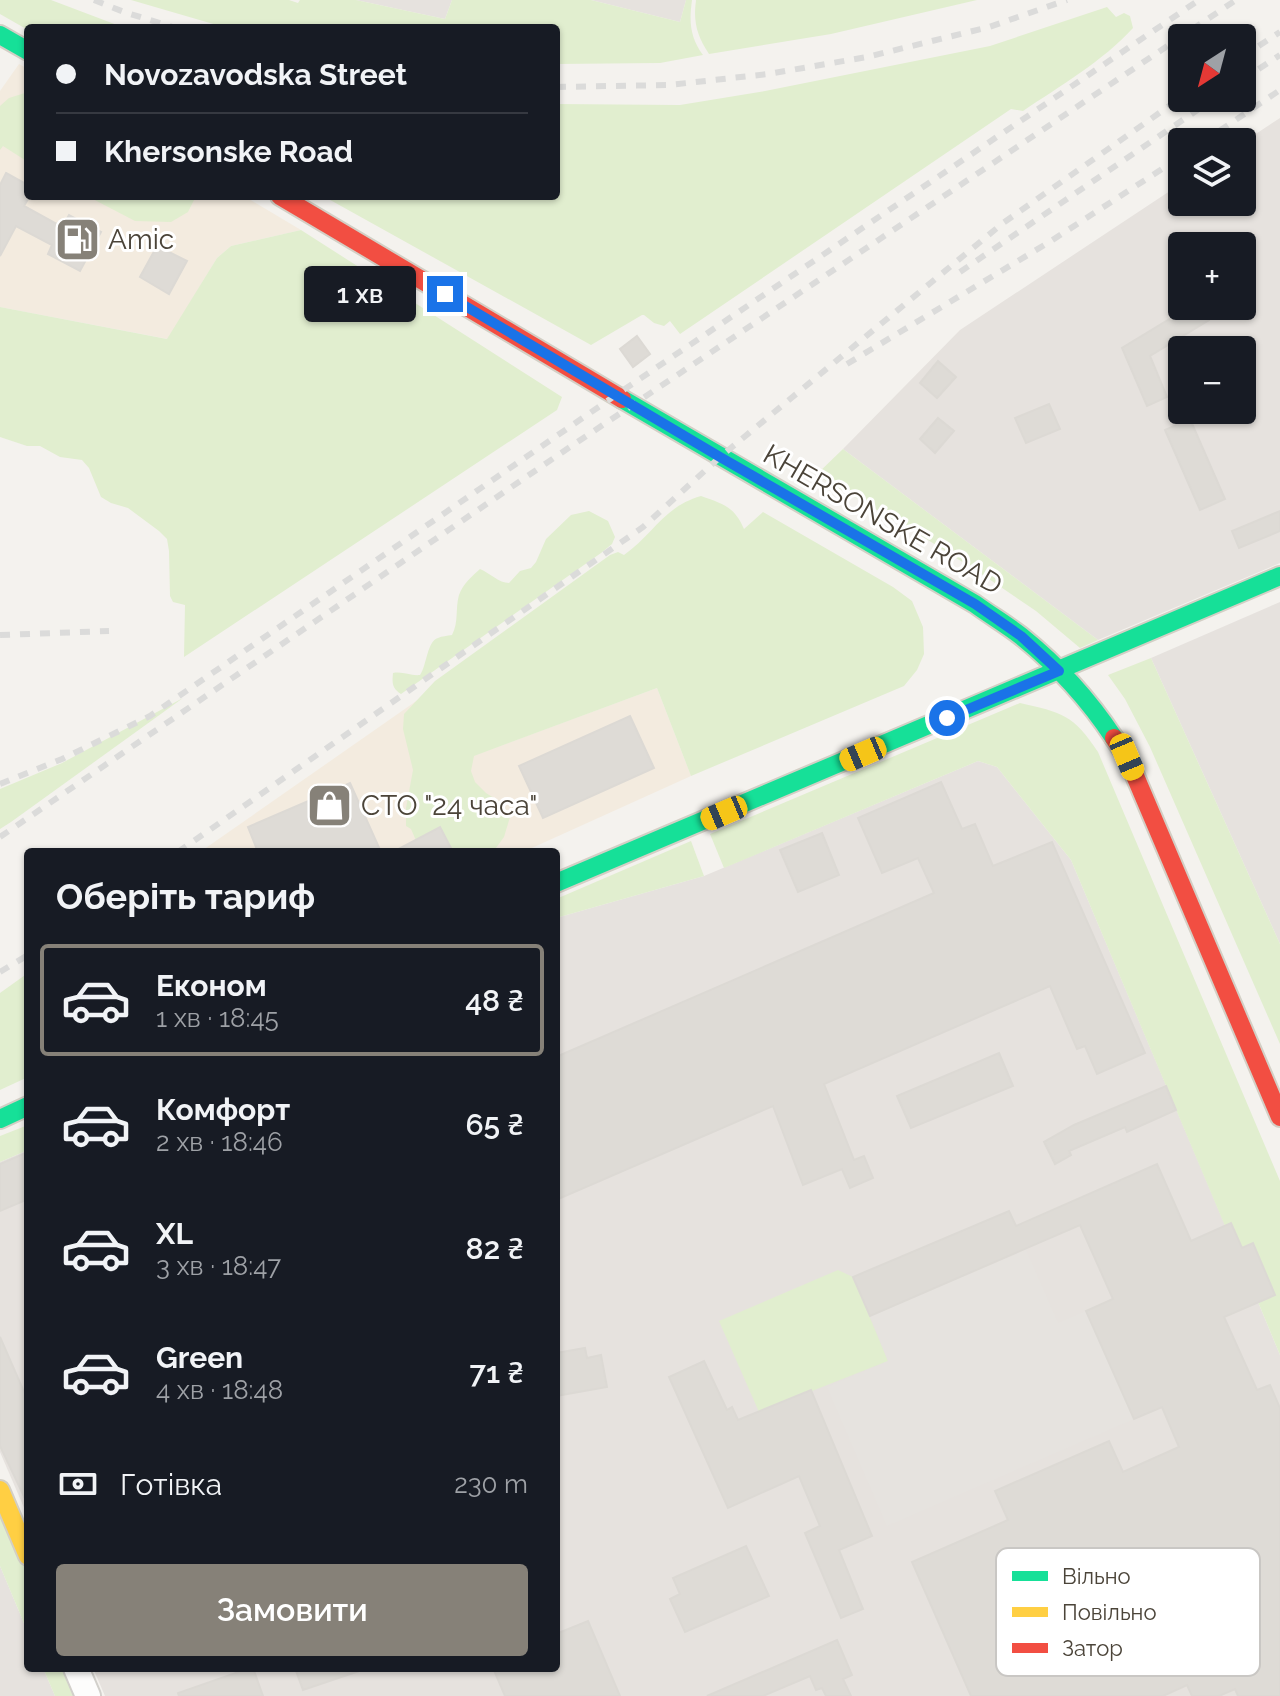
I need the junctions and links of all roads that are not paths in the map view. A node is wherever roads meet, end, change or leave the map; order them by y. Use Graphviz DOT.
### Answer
graph roads {
  1 [pos="0,35"];
  2 [pos="24,49"];
  3 [pos="287,200"];
  4 [pos="1280,576"];
  5 [pos="1059,671"];
  6 [pos="560,881"];
  7 [pos="24,1108"];
  8 [pos="1280,1117"];
  9 [pos="0,1119"];
  10 [pos="0,1490"];
  11 [pos="24,1547"];
  12 [pos="78,1672"];
  13 [pos="88,1696"];
  1 -- 2 [label="main road"];
  3 -- 5 [label="main road, KHERSONSKE ROAD"];
  4 -- 5 [label="main road"];
  5 -- 6 [label="main road"];
  5 -- 8 [label="main road, KHERSONSKE ROAD"];
  7 -- 9 [label="main road"];
  10 -- 11 [label="main road"];
  12 -- 13 [label="street"];
}
